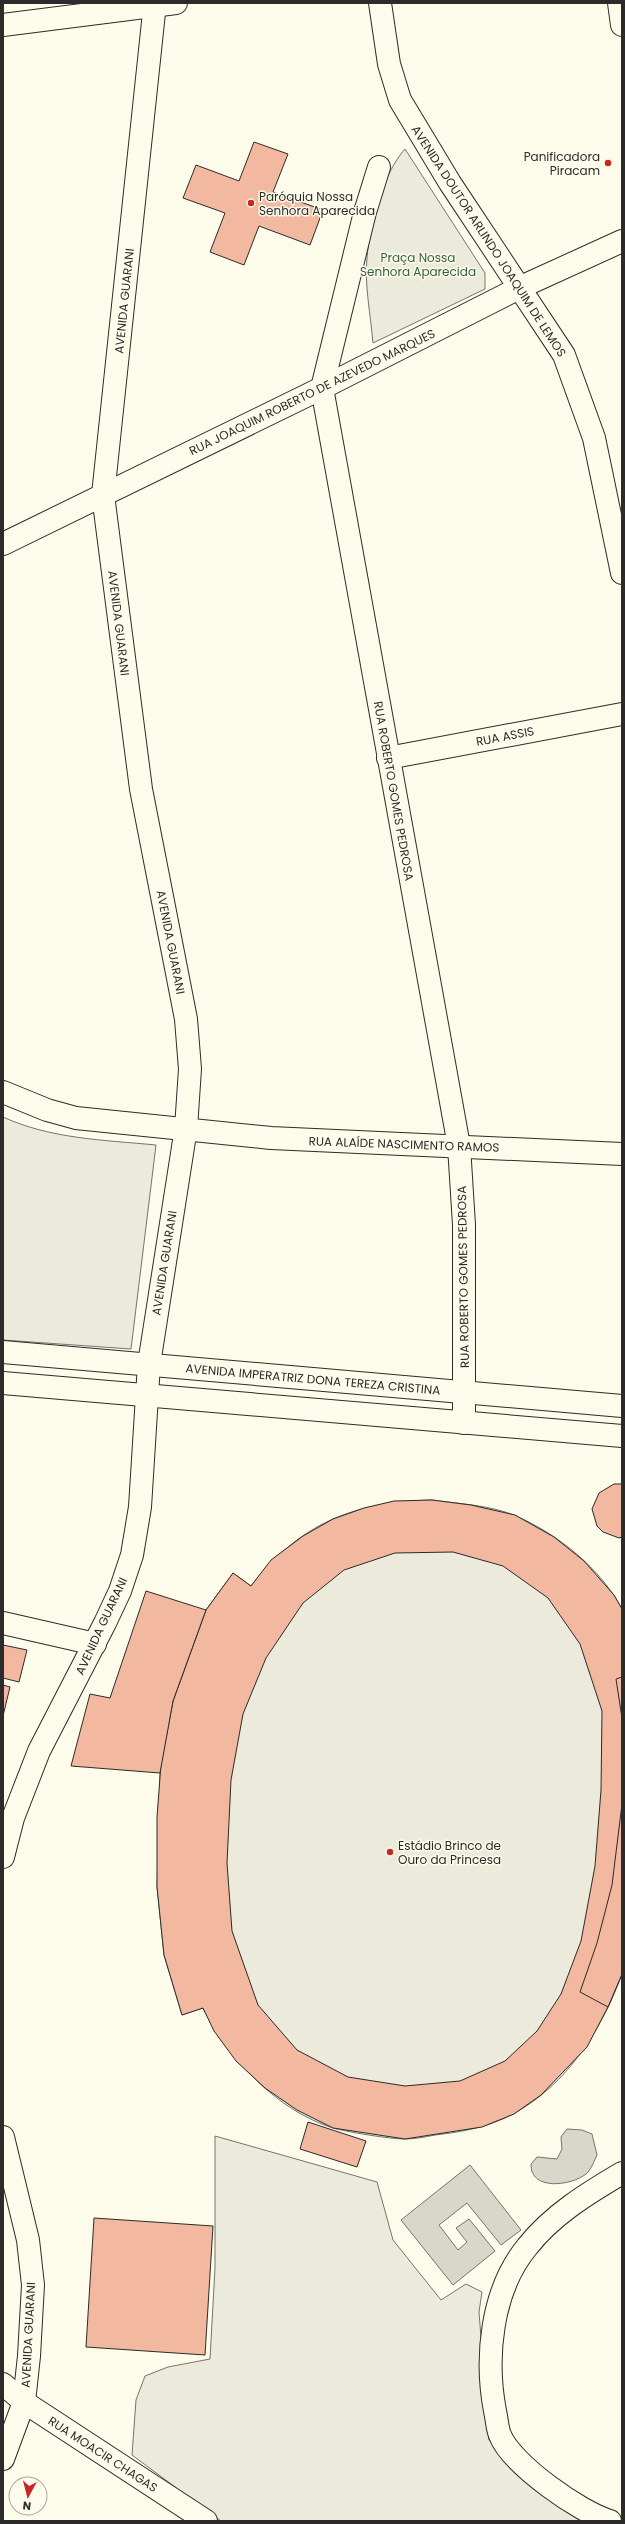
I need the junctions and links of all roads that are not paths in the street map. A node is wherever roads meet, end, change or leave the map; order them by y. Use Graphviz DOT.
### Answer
graph roads {
  1 [pos="380,3"];
  2 [pos="619,3"];
  3 [pos="163,4"];
  4 [pos="3,25"];
  5 [pos="622,25"];
  6 [pos="379,167"];
  7 [pos="622,241"];
  8 [pos="521,287"];
  9 [pos="322,388"];
  10 [pos="103,495"];
  11 [pos="3,544"];
  12 [pos="622,573"];
  13 [pos="622,714"];
  14 [pos="388,758"];
  15 [pos="3,1092"];
  16 [pos="186,1128"];
  17 [pos="459,1146"];
  18 [pos="622,1154"];
  19 [pos="3,1352"];
  20 [pos="149,1364"];
  21 [pos="3,1383"];
  22 [pos="464,1393"];
  23 [pos="147,1397"];
  24 [pos="622,1406"];
  25 [pos="464,1423"];
  26 [pos="622,1436"];
  27 [pos="3,1623"];
  28 [pos="95,1644"];
  29 [pos="8,1817"];
  30 [pos="3,1857"];
  31 [pos="3,2137"];
  32 [pos="622,2173"];
  33 [pos="3,2384"];
  34 [pos="24,2402"];
  35 [pos="3,2459"];
  36 [pos="206,2521"];
  37 [pos="610,2521"];
  1 -- 8 [label="street, AVENIDA DOUTOR ARLINDO JOAQUIM DE LEMOS"];
  2 -- 5 [label="street"];
  3 -- 4 [label="street"];
  3 -- 10 [label="street, AVENIDA GUARANI"];
  6 -- 9 [label="street, RUA ROBERTO GOMES PEDROSA"];
  7 -- 8 [label="street, RUA JOAQUIM ROBERTO DE AZEVEDO MARQUES"];
  8 -- 9 [label="street, RUA JOAQUIM ROBERTO DE AZEVEDO MARQUES"];
  8 -- 12 [label="street, AVENIDA DOUTOR ARLINDO JOAQUIM DE LEMOS"];
  9 -- 10 [label="street, RUA JOAQUIM ROBERTO DE AZEVEDO MARQUES"];
  9 -- 14 [label="street, RUA ROBERTO GOMES PEDROSA"];
  10 -- 11 [label="street, RUA JOAQUIM ROBERTO DE AZEVEDO MARQUES"];
  10 -- 16 [label="street, AVENIDA GUARANI"];
  13 -- 14 [label="street, RUA ASSIS"];
  14 -- 17 [label="street, RUA ROBERTO GOMES PEDROSA"];
  15 -- 16 [label="street, RUA ALAÍDE NASCIMENTO RAMOS"];
  16 -- 17 [label="street, RUA ALAÍDE NASCIMENTO RAMOS"];
  16 -- 20 [label="street, AVENIDA GUARANI"];
  17 -- 18 [label="street, RUA ALAÍDE NASCIMENTO RAMOS"];
  17 -- 22 [label="street, RUA ROBERTO GOMES PEDROSA"];
  19 -- 20 [label="street, AVENIDA IMPERATRIZ DONA TEREZA CRISTINA"];
  20 -- 22 [label="street, AVENIDA IMPERATRIZ DONA TEREZA CRISTINA"];
  20 -- 23 [label="street, AVENIDA GUARANI"];
  21 -- 23 [label="street"];
  22 -- 24 [label="street, AVENIDA IMPERATRIZ DONA TEREZA CRISTINA"];
  22 -- 25 [label="street, RUA ROBERTO GOMES PEDROSA"];
  23 -- 25 [label="street"];
  23 -- 28 [label="street, AVENIDA GUARANI"];
  25 -- 26 [label="street"];
  27 -- 28 [label="street"];
  28 -- 29 [label="street, AVENIDA GUARANI"];
  29 -- 30 [label="street, AVENIDA GUARANI"];
  31 -- 34 [label="street, AVENIDA GUARANI"];
  32 -- 37 [label="street"];
  33 -- 34 [label="street, RUA MOACIR CHAGAS"];
  34 -- 35 [label="street, AVENIDA GUARANI"];
  34 -- 36 [label="street, RUA MOACIR CHAGAS"];
}
